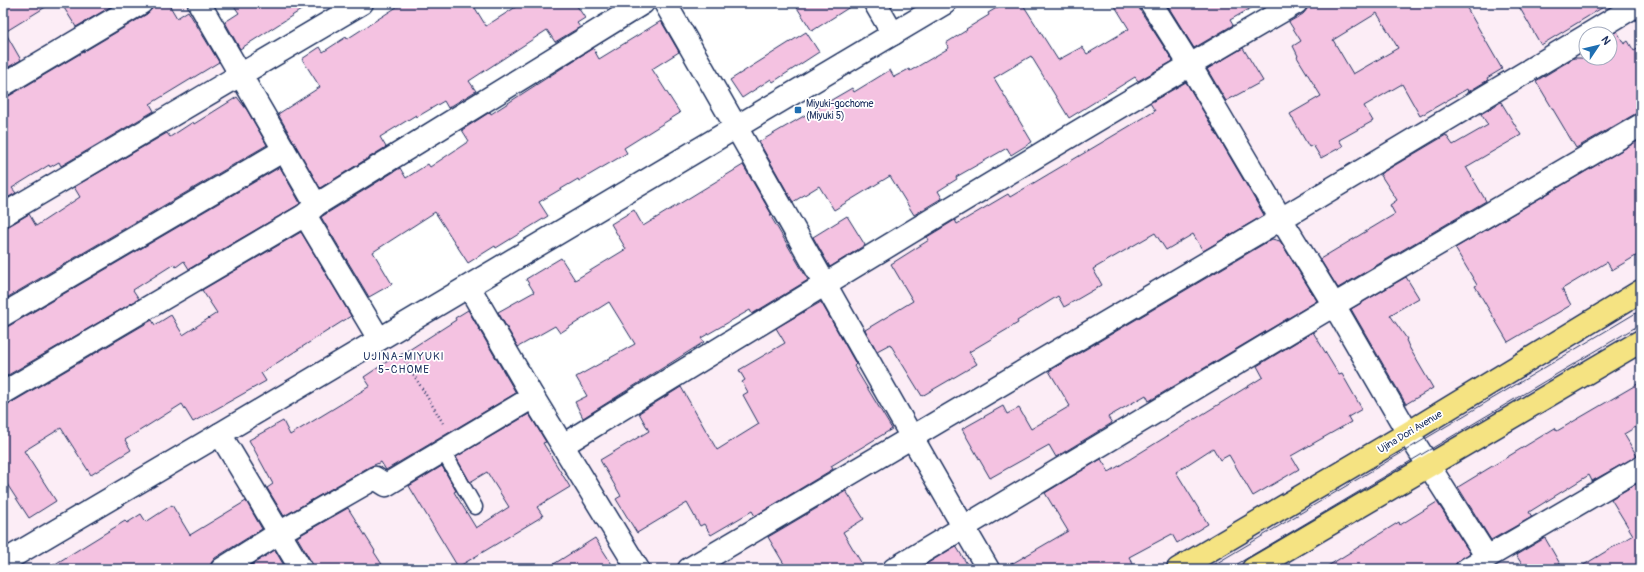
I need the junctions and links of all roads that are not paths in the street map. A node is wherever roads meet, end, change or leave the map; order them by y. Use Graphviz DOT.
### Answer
graph roads {
  1 [pos="141,3"];
  2 [pos="199,3"];
  3 [pos="362,3"];
  4 [pos="644,3"];
  5 [pos="665,3"];
  6 [pos="875,3"];
  7 [pos="945,3"];
  8 [pos="1151,3"];
  9 [pos="1296,3"];
  10 [pos="1640,3"];
  11 [pos="1602,26"];
  12 [pos="893,34"];
  13 [pos="1578,41"];
  14 [pos="1190,65"];
  15 [pos="241,75"];
  16 [pos="3,85"];
  17 [pos="1641,125"];
  18 [pos="736,126"];
  19 [pos="284,150"];
  20 [pos="310,210"];
  21 [pos="3,215"];
  22 [pos="1281,219"];
  23 [pos="825,284"];
  24 [pos="469,287"];
  25 [pos="1641,292"];
  26 [pos="1334,305"];
  27 [pos="3,315"];
  28 [pos="1641,341"];
  29 [pos="388,344"];
  30 [pos="3,393"];
  31 [pos="534,397"];
  32 [pos="1408,433"];
  33 [pos="220,434"];
  34 [pos="910,437"];
  35 [pos="563,445"];
  36 [pos="449,448"];
  37 [pos="1429,466"];
  38 [pos="1641,467"];
  39 [pos="475,507"];
  40 [pos="964,528"];
  41 [pos="279,533"];
  42 [pos="1487,557"];
  43 [pos="3,563"];
  44 [pos="6,569"];
  45 [pos="222,569"];
  46 [pos="301,569"];
  47 [pos="638,569"];
  48 [pos="689,569"];
  49 [pos="894,569"];
  50 [pos="988,569"];
  51 [pos="1178,569"];
  52 [pos="1253,569"];
  53 [pos="1467,569"];
  1 -- 16 [label="street"];
  2 -- 15 [label="street"];
  3 -- 15 [label="street"];
  4 -- 20 [label="street"];
  5 -- 18 [label="street"];
  6 -- 12 [label="street"];
  7 -- 12 [label="street"];
  8 -- 14 [label="street"];
  9 -- 14 [label="street"];
  10 -- 11 [label="street"];
  12 -- 18 [label="street"];
  13 -- 22 [label="street"];
  14 -- 22 [label="street"];
  14 -- 23 [label="street"];
  15 -- 19 [label="street"];
  15 -- 21 [label="street"];
  17 -- 26 [label="street"];
  18 -- 23 [label="street"];
  18 -- 24 [label="street"];
  19 -- 20 [label="street"];
  19 -- 27 [label="street"];
  20 -- 29 [label="street"];
  20 -- 30 [label="street"];
  22 -- 26 [label="street"];
  22 -- 34 [label="street"];
  23 -- 34 [label="street"];
  23 -- 35 [label="street"];
  24 -- 29 [label="street"];
  24 -- 31 [label="street"];
  25 -- 32 [label="highway, Ujina Dori Avenue"];
  26 -- 32 [label="street"];
  26 -- 40 [label="street"];
  28 -- 37 [label="highway"];
  29 -- 33 [label="street"];
  31 -- 35 [label="street"];
  31 -- 36 [label="street"];
  32 -- 37 [label="street"];
  32 -- 51 [label="highway, Ujina Dori Avenue"];
  33 -- 41 [label="street"];
  33 -- 43 [label="street"];
  34 -- 40 [label="street"];
  34 -- 48 [label="street"];
  35 -- 47 [label="street"];
  36 -- 39 [label="lane"];
  36 -- 41 [label="street"];
  37 -- 42 [label="street"];
  37 -- 52 [label="highway"];
  38 -- 42 [label="street"];
  40 -- 49 [label="street"];
  40 -- 50 [label="street"];
  41 -- 45 [label="street"];
  41 -- 46 [label="street"];
  42 -- 53 [label="street"];
  43 -- 44 [label="street"];
}
